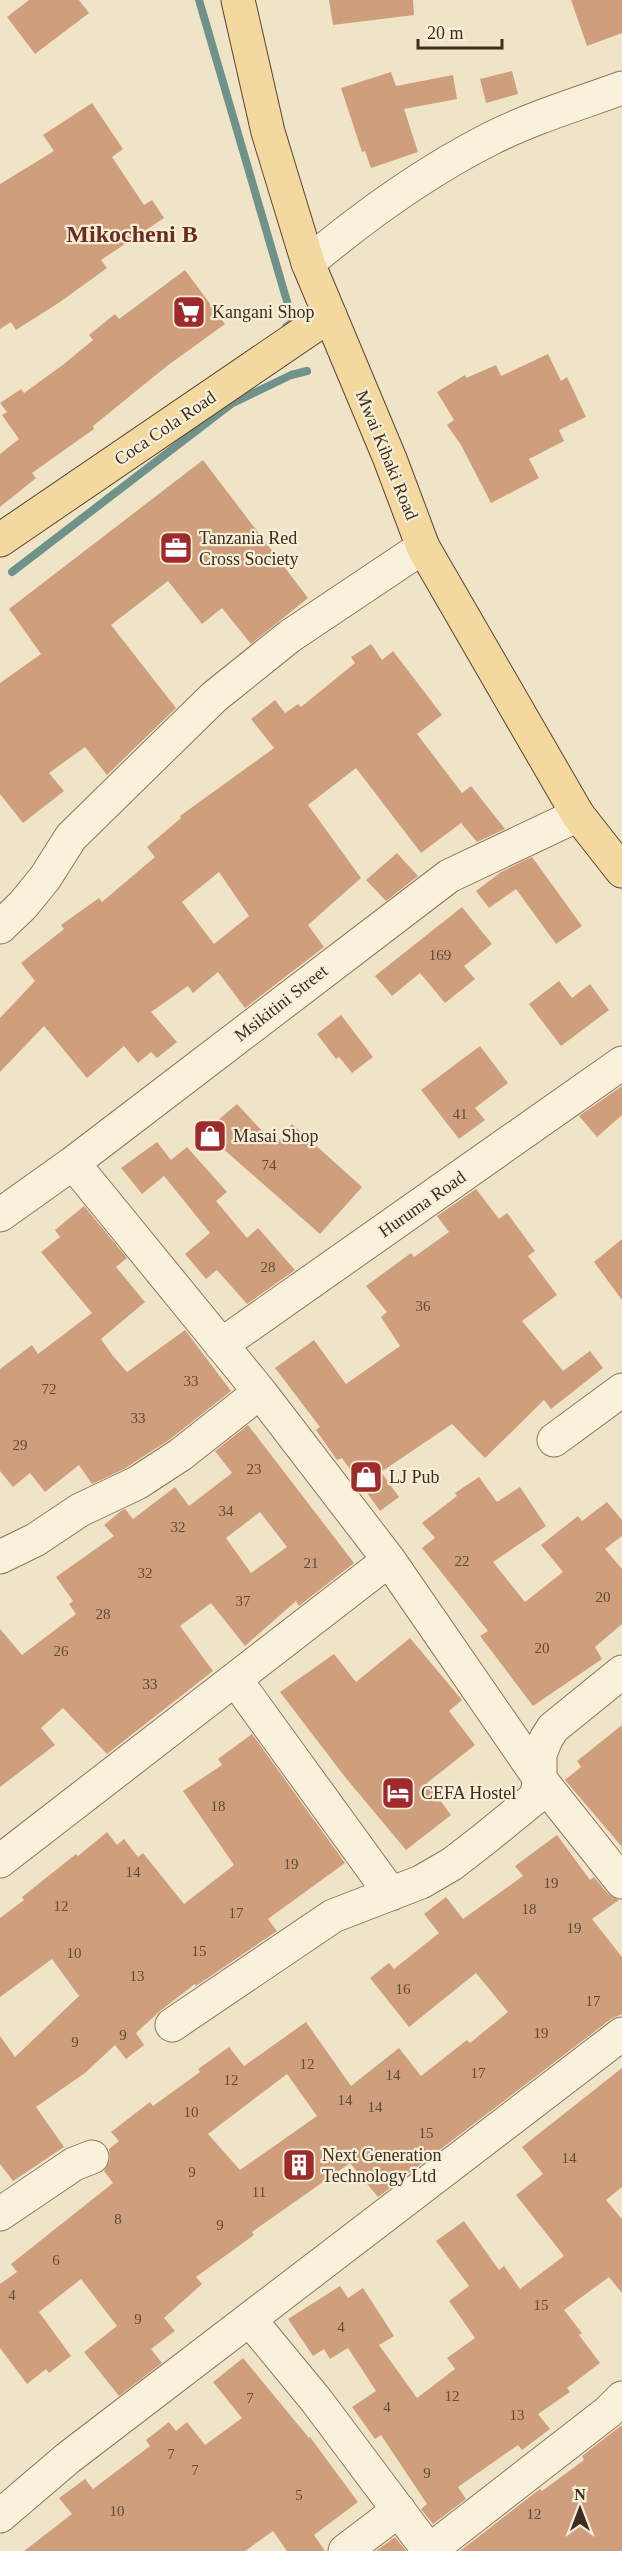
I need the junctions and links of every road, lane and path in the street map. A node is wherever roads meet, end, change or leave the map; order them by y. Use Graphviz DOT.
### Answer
graph roads {
  1 [pos="238,0"];
  2 [pos="622,87"];
  3 [pos="308,263"];
  4 [pos="330,315"];
  5 [pos="0,540"];
  6 [pos="423,547"];
  7 [pos="578,815"];
  8 [pos="622,871"];
  9 [pos="0,927"];
  10 [pos="622,1064"];
  11 [pos="73,1163"];
  12 [pos="0,1215"];
  13 [pos="221,1346"];
  14 [pos="622,1390"];
  15 [pos="260,1392"];
  16 [pos="554,1440"];
  17 [pos="0,1557"];
  18 [pos="389,1560"];
  19 [pos="622,1672"];
  20 [pos="235,1679"];
  21 [pos="540,1779"];
  22 [pos="0,1861"];
  23 [pos="622,1882"];
  24 [pos="391,1894"];
  25 [pos="172,2025"];
  26 [pos="622,2034"];
  27 [pos="92,2157"];
  28 [pos="0,2214"];
  29 [pos="250,2320"];
  30 [pos="622,2398"];
  31 [pos="399,2510"];
  32 [pos="0,2516"];
  33 [pos="345,2551"];
  34 [pos="429,2551"];
  1 -- 3 [label="main road, Mwai Kibaki Road"];
  2 -- 3 [label="street"];
  3 -- 4 [label="main road, Mwai Kibaki Road"];
  4 -- 5 [label="main road, Coca Cola Road"];
  4 -- 6 [label="main road, Mwai Kibaki Road"];
  6 -- 7 [label="main road, Mwai Kibaki Road"];
  6 -- 9 [label="street"];
  7 -- 8 [label="main road, Mwai Kibaki Road"];
  7 -- 11 [label="street, Msikitini Street"];
  10 -- 13 [label="street, Huruma Road"];
  11 -- 12 [label="street, Msikitini Street"];
  11 -- 13 [label="street"];
  13 -- 15 [label="street"];
  14 -- 16 [label="street"];
  15 -- 17 [label="street"];
  15 -- 18 [label="street"];
  18 -- 20 [label="street"];
  18 -- 21 [label="street"];
  19 -- 21 [label="street"];
  20 -- 22 [label="street"];
  20 -- 24 [label="street"];
  21 -- 23 [label="street"];
  21 -- 24 [label="street"];
  24 -- 25 [label="street"];
  26 -- 29 [label="street"];
  27 -- 28 [label="street"];
  29 -- 31 [label="street"];
  29 -- 32 [label="street"];
  30 -- 34 [label="street"];
  31 -- 33 [label="street"];
  31 -- 34 [label="street"];
}
